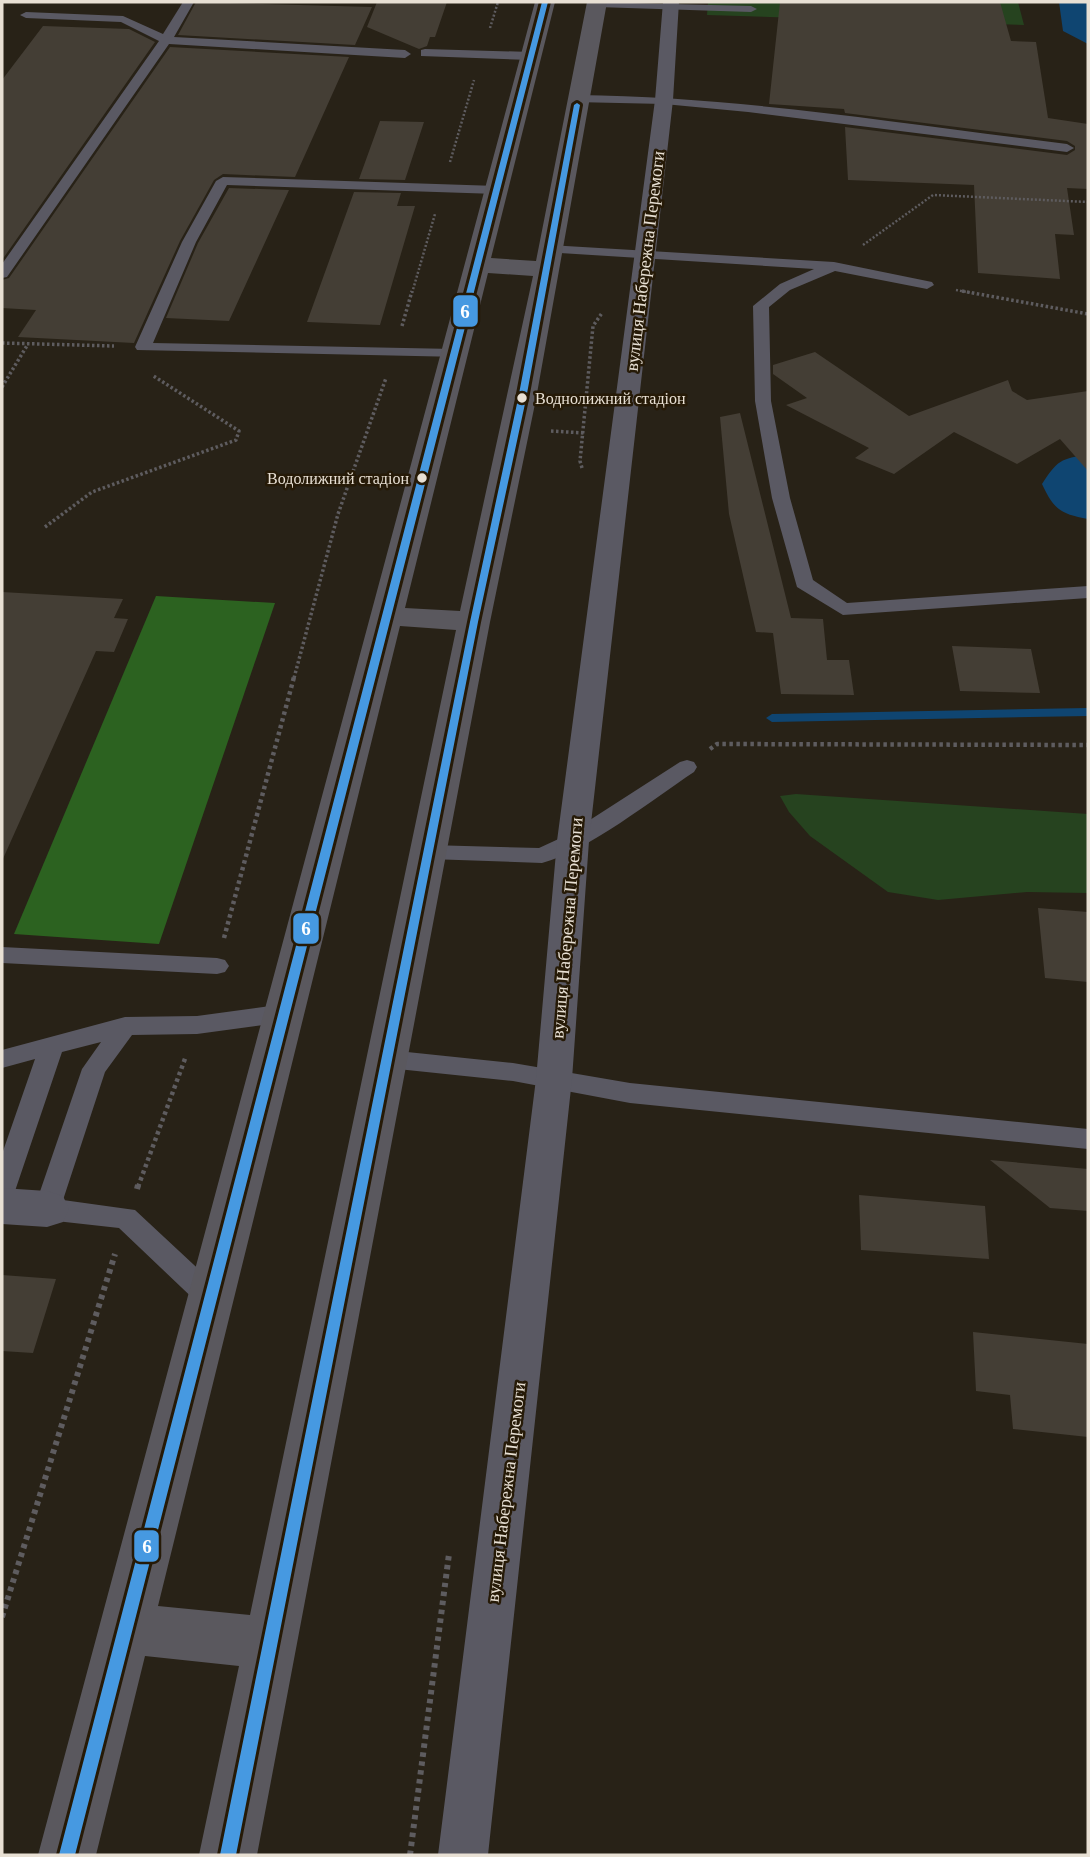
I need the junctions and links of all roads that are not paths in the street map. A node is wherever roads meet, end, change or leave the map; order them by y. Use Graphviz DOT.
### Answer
graph roads {
  1 [pos="188,2"];
  2 [pos="545,2"];
  3 [pos="597,3"];
  4 [pos="671,4"];
  5 [pos="751,9"];
  6 [pos="26,15"];
  7 [pos="166,40"];
  8 [pos="425,52"];
  9 [pos="405,54"];
  10 [pos="531,56"];
  11 [pos="578,99"];
  12 [pos="664,100"];
  13 [pos="1067,148"];
  14 [pos="497,190"];
  15 [pos="646,257"];
  16 [pos="547,259"];
  17 [pos="478,265"];
  18 [pos="834,266"];
  19 [pos="2,274"];
  20 [pos="927,285"];
  21 [pos="455,354"];
  22 [pos="1088,592"];
  23 [pos="387,616"];
  24 [pos="474,622"];
  25 [pos="687,766"];
  26 [pos="573,841"];
  27 [pos="429,852"];
  28 [pos="2,956"];
  29 [pos="217,965"];
  30 [pos="285,1013"];
  31 [pos="125,1026"];
  32 [pos="51,1045"];
  33 [pos="2,1059"];
  34 [pos="388,1059"];
  35 [pos="554,1079"];
  36 [pos="1088,1139"];
  37 [pos="2,1191"];
  38 [pos="2,1206"];
  39 [pos="47,1209"];
  40 [pos="212,1298"];
  41 [pos="124,1628"];
  42 [pos="269,1643"];
  43 [pos="67,1855"];
  44 [pos="228,1855"];
  45 [pos="463,1855"];
  1 -- 7 [label="lane"];
  2 -- 10 [label="main road"];
  3 -- 4 [label="lane"];
  3 -- 11 [label="main road"];
  4 -- 5 [label="lane"];
  4 -- 12 [label="street, вулиця Набережна Перемоги"];
  6 -- 7 [label="lane"];
  7 -- 9 [label="lane"];
  7 -- 19 [label="lane"];
  8 -- 10 [label="lane"];
  10 -- 14 [label="main road"];
  11 -- 12 [label="lane"];
  11 -- 16 [label="main road"];
  12 -- 13 [label="lane"];
  12 -- 15 [label="street, вулиця Набережна Перемоги"];
  14 -- 17 [label="main road"];
  14 -- 21 [label="lane"];
  15 -- 16 [label="lane"];
  15 -- 18 [label="lane"];
  15 -- 26 [label="street, вулиця Набережна Перемоги"];
  16 -- 17 [label="main road"];
  16 -- 24 [label="main road"];
  17 -- 21 [label="main road"];
  18 -- 20 [label="lane"];
  18 -- 22 [label="lane"];
  21 -- 23 [label="main road"];
  23 -- 24 [label="main road"];
  23 -- 30 [label="main road"];
  24 -- 27 [label="main road"];
  25 -- 26 [label="lane"];
  26 -- 27 [label="lane"];
  26 -- 35 [label="street, вулиця Набережна Перемоги"];
  27 -- 34 [label="main road"];
  28 -- 29 [label="lane"];
  30 -- 31 [label="lane"];
  30 -- 40 [label="main road"];
  31 -- 32 [label="lane"];
  31 -- 39 [label="lane"];
  32 -- 33 [label="lane"];
  32 -- 37 [label="lane"];
  34 -- 35 [label="lane"];
  34 -- 42 [label="main road"];
  35 -- 36 [label="lane"];
  35 -- 45 [label="street, вулиця Набережна Перемоги"];
  38 -- 39 [label="street"];
  39 -- 40 [label="lane"];
  40 -- 41 [label="main road"];
  41 -- 42 [label="main road"];
  41 -- 43 [label="main road"];
  42 -- 44 [label="main road"];
}
